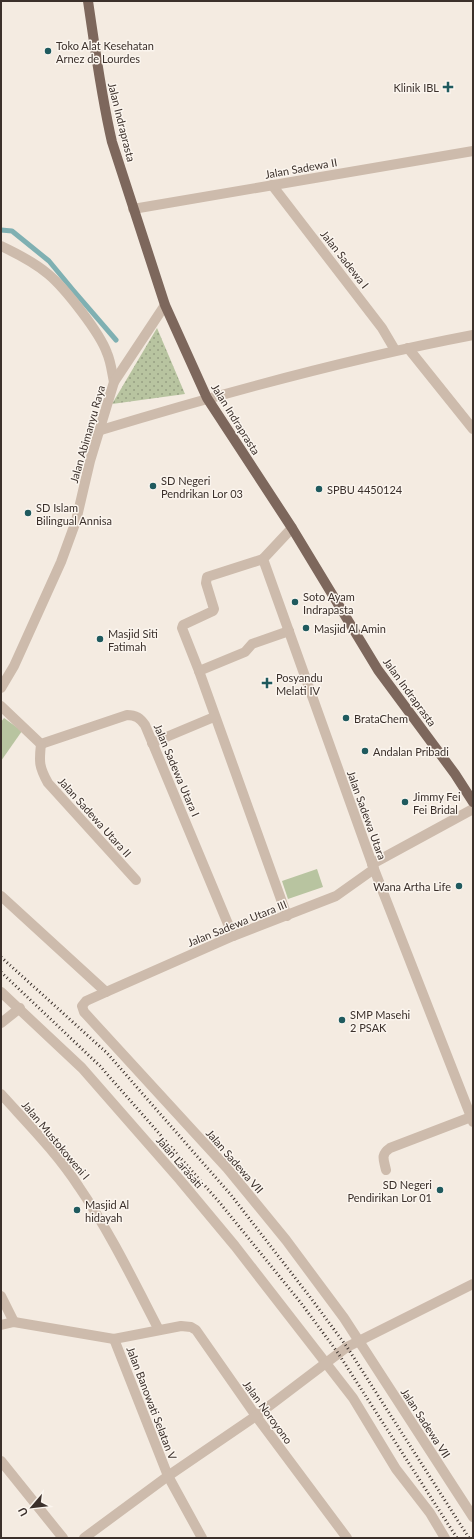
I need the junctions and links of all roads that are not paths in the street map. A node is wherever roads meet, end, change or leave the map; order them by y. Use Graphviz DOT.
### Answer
graph roads {
  1 [pos="88,1"];
  2 [pos="473,151"];
  3 [pos="272,185"];
  4 [pos="133,209"];
  5 [pos="1,246"];
  6 [pos="165,305"];
  7 [pos="473,335"];
  8 [pos="408,348"];
  9 [pos="395,350"];
  10 [pos="114,382"];
  11 [pos="207,398"];
  12 [pos="473,429"];
  13 [pos="101,430"];
  14 [pos="292,528"];
  15 [pos="263,559"];
  16 [pos="288,631"];
  17 [pos="199,671"];
  18 [pos="1,688"];
  19 [pos="1,706"];
  20 [pos="214,717"];
  21 [pos="152,743"];
  22 [pos="41,744"];
  23 [pos="473,802"];
  24 [pos="473,810"];
  25 [pos="373,867"];
  26 [pos="136,880"];
  27 [pos="1,896"];
  28 [pos="286,916"];
  29 [pos="233,936"];
  30 [pos="1,992"];
  31 [pos="106,992"];
  32 [pos="82,1006"];
  33 [pos="20,1008"];
  34 [pos="1,1023"];
  35 [pos="1,1094"];
  36 [pos="472,1119"];
  37 [pos="386,1170"];
  38 [pos="473,1284"];
  39 [pos="1,1296"];
  40 [pos="14,1322"];
  41 [pos="1,1325"];
  42 [pos="158,1330"];
  43 [pos="114,1339"];
  44 [pos="354,1343"];
  45 [pos="325,1363"];
  46 [pos="256,1416"];
  47 [pos="1,1460"];
  48 [pos="168,1476"];
  49 [pos="473,1517"];
  50 [pos="87,1537"];
  51 [pos="62,1538"];
  52 [pos="202,1538"];
  53 [pos="347,1538"];
  54 [pos="446,1538"];
  1 -- 4 [label="main road, Jalan Indraprasta"];
  2 -- 3 [label="street, Jalan Sadewa II"];
  3 -- 4 [label="street, Jalan Sadewa II"];
  3 -- 9 [label="street, Jalan Sadewa I"];
  4 -- 6 [label="main road, Jalan Indraprasta"];
  5 -- 10 [label="street"];
  6 -- 10 [label="street, Jalan Abimanyu Raya"];
  6 -- 11 [label="main road, Jalan Indraprasta"];
  7 -- 8 [label="street"];
  8 -- 9 [label="street"];
  8 -- 12 [label="street"];
  9 -- 11 [label="street"];
  10 -- 13 [label="street, Jalan Abimanyu Raya"];
  11 -- 13 [label="street"];
  11 -- 14 [label="main road, Jalan Indraprasta"];
  13 -- 18 [label="street, Jalan Abimanyu Raya"];
  14 -- 15 [label="street"];
  14 -- 23 [label="main road, Jalan Indraprasta"];
  15 -- 16 [label="street, Jalan Sadewa Utara"];
  15 -- 17 [label="street"];
  16 -- 17 [label="street"];
  16 -- 25 [label="street, Jalan Sadewa Utara"];
  17 -- 20 [label="street"];
  19 -- 22 [label="street"];
  20 -- 21 [label="street"];
  20 -- 28 [label="street"];
  21 -- 22 [label="street, Jalan Sadewa Utara I"];
  21 -- 29 [label="street, Jalan Sadewa Utara I"];
  22 -- 26 [label="street, Jalan Sadewa Utara II"];
  24 -- 25 [label="street, Jalan Sadewa Utara III"];
  25 -- 28 [label="street, Jalan Sadewa Utara III"];
  25 -- 36 [label="street, Jalan Sadewa Utara"];
  27 -- 31 [label="street"];
  28 -- 29 [label="street, Jalan Sadewa Utara III"];
  29 -- 31 [label="street, Jalan Sadewa Utara III"];
  30 -- 33 [label="street, Jalan Larasati"];
  31 -- 32 [label="street, Jalan Sadewa Utara III"];
  32 -- 44 [label="street, Jalan Sadewa VII"];
  33 -- 34 [label="street"];
  33 -- 45 [label="street, Jalan Larasati"];
  35 -- 42 [label="street, Jalan Mustokoweni I"];
  36 -- 37 [label="street, Jalan Sadewa Utara"];
  38 -- 44 [label="street"];
  39 -- 40 [label="street"];
  40 -- 41 [label="street"];
  40 -- 43 [label="street"];
  42 -- 43 [label="street, Jalan Noroyono"];
  42 -- 46 [label="street, Jalan Noroyono"];
  43 -- 48 [label="street, Jalan Banowati Selatan V"];
  44 -- 45 [label="street, Jalan Banowati Selatan V"];
  44 -- 49 [label="street, Jalan Sadewa VII"];
  45 -- 46 [label="street, Jalan Banowati Selatan V"];
  45 -- 54 [label="street, Jalan Larasati"];
  46 -- 48 [label="street, Jalan Banowati Selatan V"];
  46 -- 53 [label="street, Jalan Noroyono"];
  47 -- 51 [label="street"];
  48 -- 50 [label="street, Jalan Banowati Selatan V"];
  48 -- 52 [label="street, Jalan Banowati Selatan V"];
}
